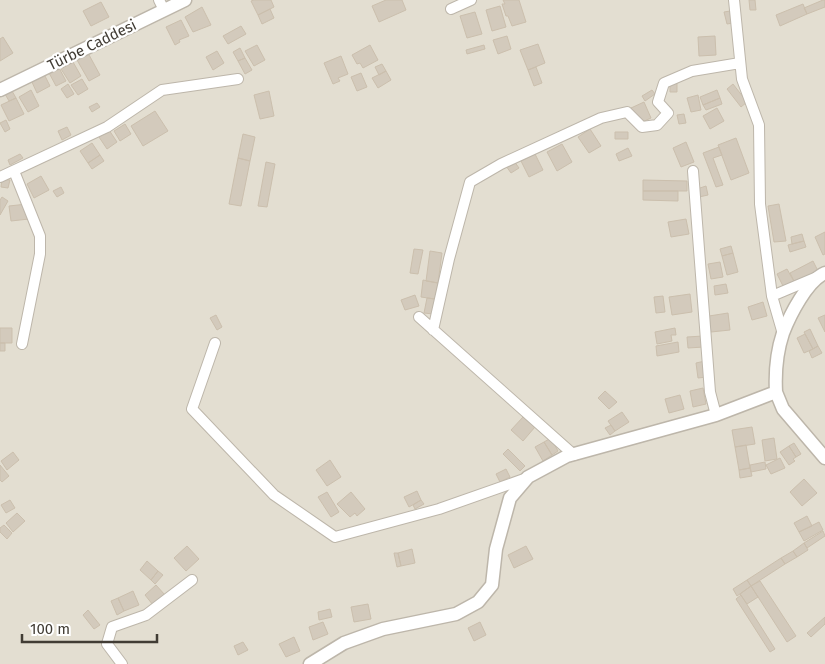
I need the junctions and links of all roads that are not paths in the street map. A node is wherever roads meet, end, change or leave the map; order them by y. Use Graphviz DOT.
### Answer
graph roads {
  1 [pos="185,0"];
  2 [pos="470,0"];
  3 [pos="734,0"];
  4 [pos="162,5"];
  5 [pos="451,9"];
  6 [pos="740,63"];
  7 [pos="238,79"];
  8 [pos="0,90"];
  9 [pos="14,171"];
  10 [pos="693,171"];
  11 [pos="0,177"];
  12 [pos="821,275"];
  13 [pos="772,296"];
  14 [pos="418,317"];
  15 [pos="433,330"];
  16 [pos="783,334"];
  17 [pos="215,343"];
  18 [pos="22,344"];
  19 [pos="776,392"];
  20 [pos="716,415"];
  21 [pos="574,454"];
  22 [pos="825,458"];
  23 [pos="528,477"];
  24 [pos="192,580"];
  25 [pos="122,664"];
  26 [pos="310,664"];
  1 -- 4 [label="street, Türbe Caddesi"];
  2 -- 5 [label="street"];
  3 -- 6 [label="street"];
  4 -- 8 [label="street, Türbe Caddesi"];
  6 -- 13 [label="street"];
  6 -- 15 [label="street"];
  7 -- 9 [label="street"];
  9 -- 11 [label="street"];
  9 -- 18 [label="street"];
  10 -- 20 [label="street"];
  12 -- 13 [label="street"];
  12 -- 16 [label="street"];
  13 -- 16 [label="street"];
  14 -- 15 [label="street"];
  15 -- 21 [label="street"];
  16 -- 19 [label="street"];
  17 -- 23 [label="street"];
  19 -- 20 [label="street"];
  19 -- 22 [label="street"];
  20 -- 21 [label="street"];
  21 -- 23 [label="street"];
  23 -- 26 [label="street"];
  24 -- 25 [label="street"];
}
